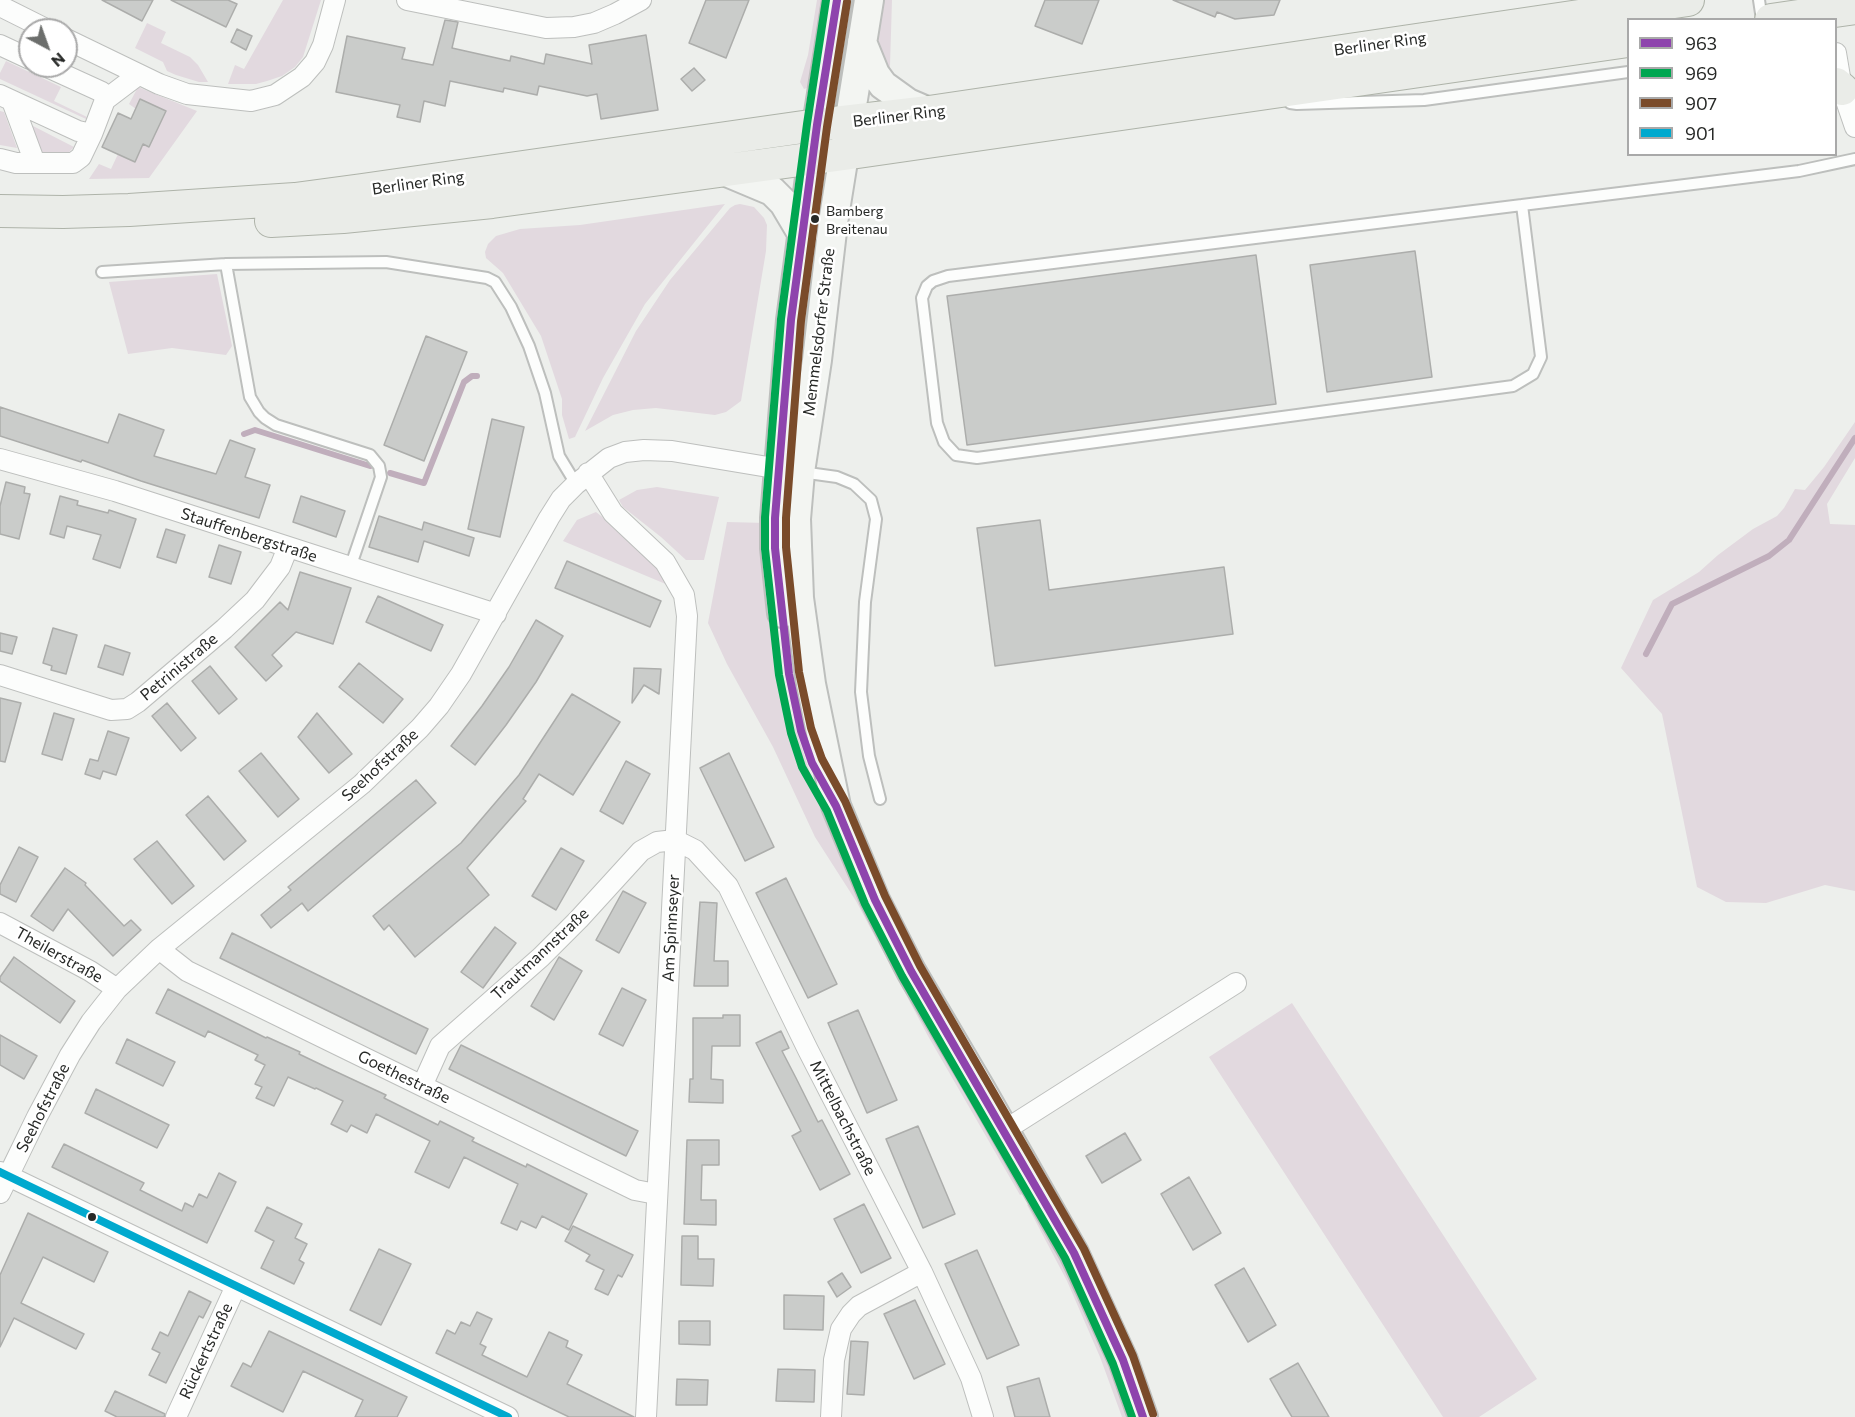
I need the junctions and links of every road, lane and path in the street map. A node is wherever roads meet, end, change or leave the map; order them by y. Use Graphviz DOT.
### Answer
graph roads {
  1 [pos="335,0"];
  2 [pos="407,0"];
  3 [pos="641,0"];
  4 [pos="837,0"];
  5 [pos="869,0"];
  6 [pos="1688,0"];
  7 [pos="1759,0"];
  8 [pos="0,6"];
  9 [pos="1835,10"];
  10 [pos="24,18"];
  11 [pos="1762,18"];
  12 [pos="1784,18"];
  13 [pos="1627,41"];
  14 [pos="862,42"];
  15 [pos="0,45"];
  16 [pos="78,45"];
  17 [pos="18,53"];
  18 [pos="1837,64"];
  19 [pos="1627,72"];
  20 [pos="138,75"];
  21 [pos="70,78"];
  22 [pos="1839,86"];
  23 [pos="1257,95"];
  24 [pos="6,98"];
  25 [pos="105,100"];
  26 [pos="929,112"];
  27 [pos="850,122"];
  28 [pos="1855,124"];
  29 [pos="817,125"];
  30 [pos="92,134"];
  31 [pos="844,154"];
  32 [pos="813,158"];
  33 [pos="0,159"];
  34 [pos="1855,159"];
  35 [pos="35,163"];
  36 [pos="722,170"];
  37 [pos="1522,205"];
  38 [pos="0,211"];
  39 [pos="0,229"];
  40 [pos="803,235"];
  41 [pos="226,264"];
  42 [pos="102,272"];
  43 [pos="0,459"];
  44 [pos="790,470"];
  45 [pos="582,478"];
  46 [pos="288,547"];
  47 [pos="350,568"];
  48 [pos="496,614"];
  49 [pos="0,675"];
  50 [pos="880,799"];
  51 [pos="675,840"];
  52 [pos="0,923"];
  53 [pos="159,949"];
  54 [pos="1236,983"];
  55 [pos="117,989"];
  56 [pos="422,1086"];
  57 [pos="1005,1130"];
  58 [pos="3,1180"];
  59 [pos="656,1194"];
  60 [pos="922,1272"];
  61 [pos="236,1286"];
  62 [pos="176,1417"];
  63 [pos="508,1417"];
  64 [pos="646,1417"];
  65 [pos="831,1417"];
  66 [pos="982,1417"];
  67 [pos="1143,1417"];
  1 -- 20 [label="street"];
  2 -- 3 [label="street"];
  4 -- 29 [label="main road, Memmelsdorfer Straße"];
  5 -- 14 [label="main road, Memmelsdorfer Straße"];
  6 -- 26 [label="main road, Berliner Ring"];
  7 -- 11 [label="lane"];
  8 -- 10 [label="street"];
  9 -- 12 [label="main road"];
  13 -- 23 [label="main road, Berliner Ring"];
  14 -- 26 [label="main road"];
  14 -- 27 [label="main road, Memmelsdorfer Straße"];
  15 -- 17 [label="street"];
  16 -- 20 [label="street"];
  18 -- 22 [label="street"];
  19 -- 23 [label="lane"];
  20 -- 25 [label="street"];
  21 -- 25 [label="street"];
  22 -- 28 [label="street"];
  23 -- 31 [label="main road, Berliner Ring"];
  24 -- 30 [label="street"];
  24 -- 35 [label="street"];
  25 -- 30 [label="street"];
  26 -- 27 [label="main road, Berliner Ring"];
  27 -- 29 [label="main road, Berliner Ring"];
  27 -- 31 [label="main road, Memmelsdorfer Straße"];
  29 -- 32 [label="main road, Memmelsdorfer Straße"];
  29 -- 38 [label="main road, Berliner Ring"];
  30 -- 35 [label="street"];
  31 -- 32 [label="main road, Berliner Ring"];
  31 -- 44 [label="main road, Memmelsdorfer Straße"];
  32 -- 36 [label="main road, Berliner Ring"];
  32 -- 40 [label="main road, Memmelsdorfer Straße"];
  33 -- 35 [label="street"];
  34 -- 37 [label="lane"];
  36 -- 39 [label="main road, Berliner Ring"];
  36 -- 40 [label="main road"];
  37 -- 37 [label="lane"];
  40 -- 44 [label="main road, Memmelsdorfer Straße"];
  41 -- 42 [label="lane"];
  41 -- 45 [label="lane"];
  41 -- 47 [label="lane"];
  43 -- 46 [label="street, Stauffenbergstraße"];
  44 -- 45 [label="street, Seehofstraße"];
  44 -- 50 [label="lane"];
  44 -- 57 [label="main road, Memmelsdorfer Straße"];
  45 -- 48 [label="street, Seehofstraße"];
  45 -- 51 [label="street, Am Spinnseyer"];
  46 -- 47 [label="street, Stauffenbergstraße"];
  46 -- 49 [label="street, Petrinistraße"];
  47 -- 48 [label="street, Stauffenbergstraße"];
  48 -- 53 [label="street, Seehofstraße"];
  51 -- 56 [label="street, Trautmannstraße"];
  51 -- 59 [label="street, Am Spinnseyer"];
  51 -- 60 [label="street, Mittelbachstraße"];
  52 -- 55 [label="street, Theilerstraße"];
  53 -- 55 [label="street, Seehofstraße"];
  53 -- 56 [label="street, Goethestraße"];
  54 -- 57 [label="street"];
  55 -- 58 [label="street, Seehofstraße"];
  56 -- 59 [label="street, Goethestraße"];
  57 -- 67 [label="main road, Memmelsdorfer Straße"];
  58 -- 61 [label="street"];
  59 -- 64 [label="street, Am Spinnseyer"];
  60 -- 65 [label="street"];
  60 -- 66 [label="street, Mittelbachstraße"];
  61 -- 62 [label="street, Rückertstraße"];
  61 -- 63 [label="street"];
}
